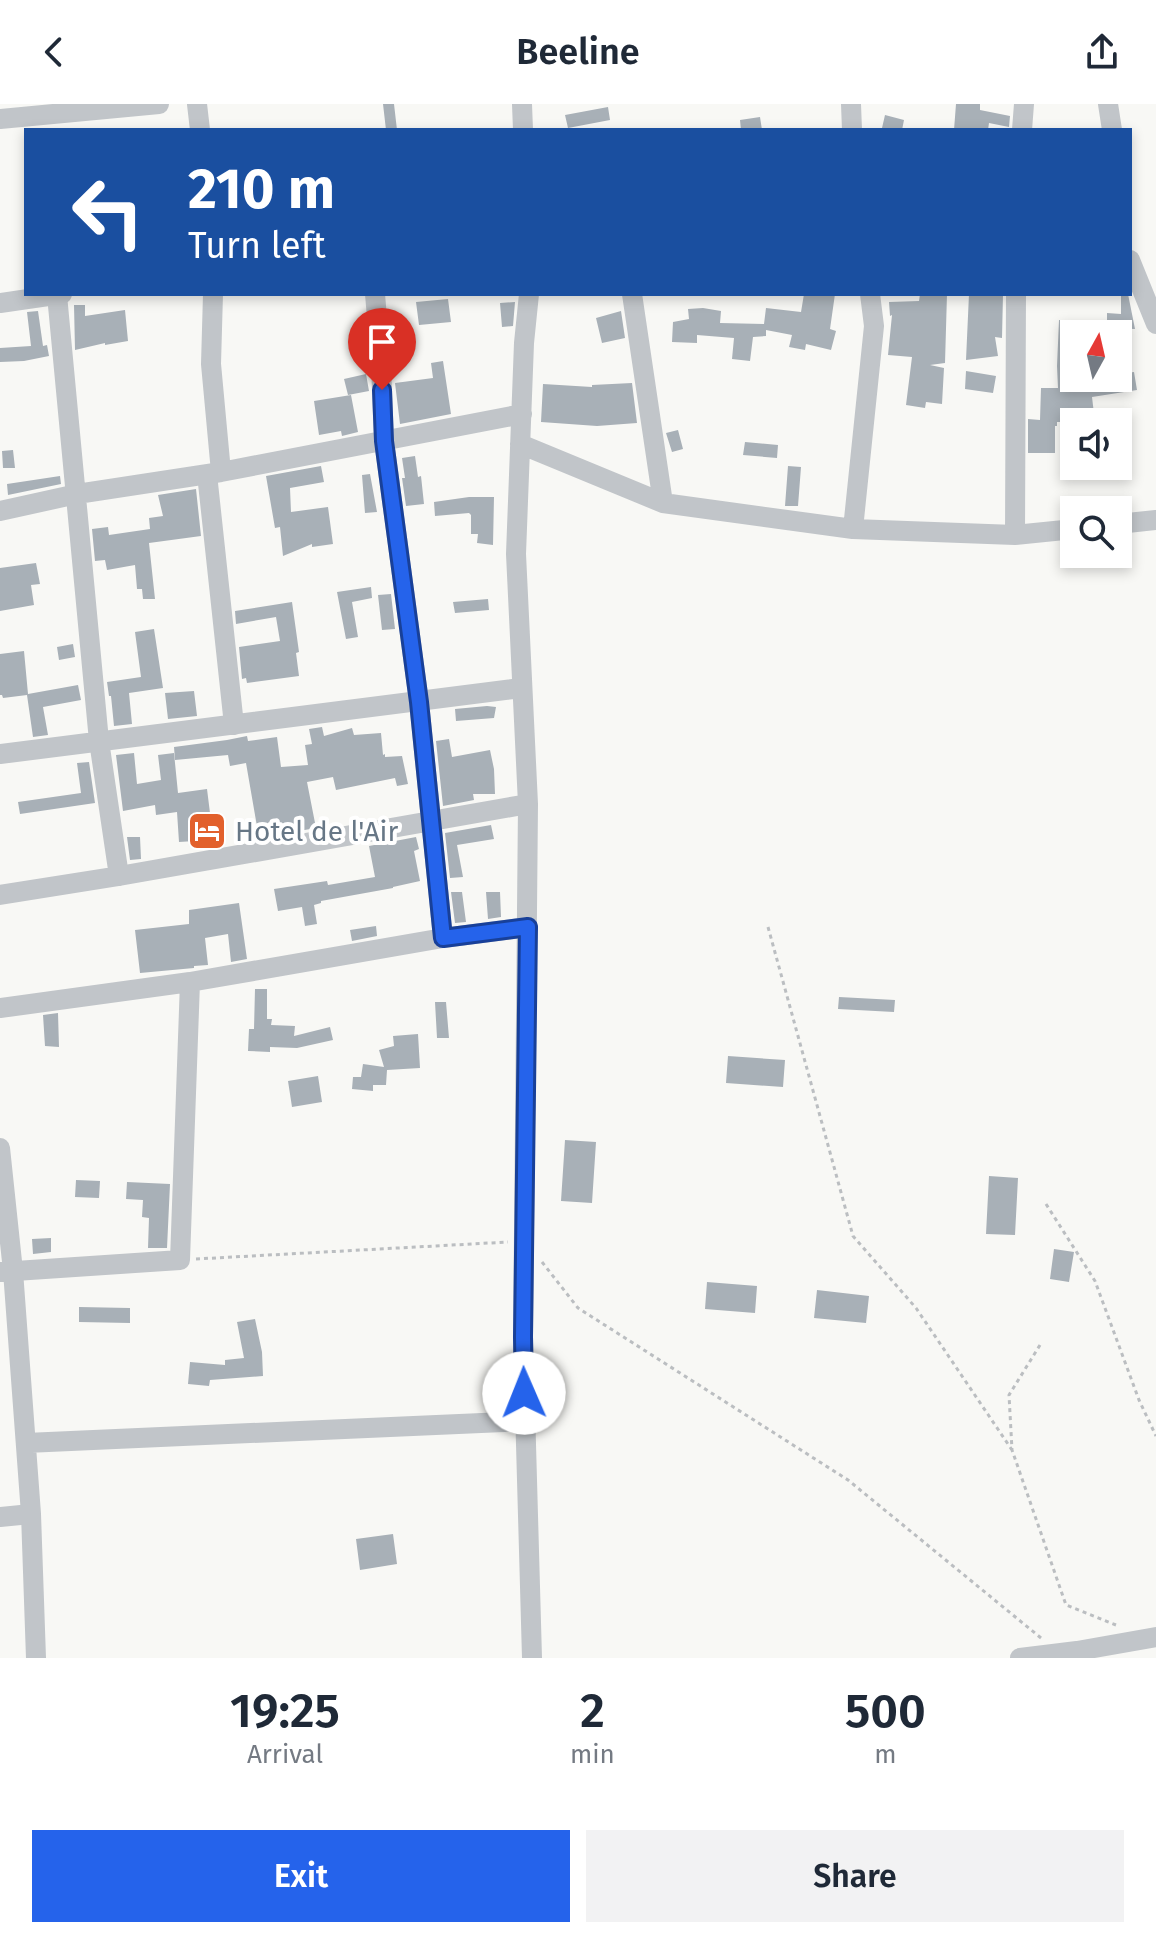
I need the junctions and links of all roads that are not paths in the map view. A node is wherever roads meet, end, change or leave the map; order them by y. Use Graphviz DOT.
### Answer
graph roads {
  1 [pos="159,104"];
  2 [pos="197,104"];
  3 [pos="522,104"];
  4 [pos="851,104"];
  5 [pos="1024,104"];
  6 [pos="1108,104"];
  7 [pos="0,119"];
  8 [pos="200,128"];
  9 [pos="523,128"];
  10 [pos="852,128"];
  11 [pos="1022,128"];
  12 [pos="1112,128"];
  13 [pos="1132,267"];
  14 [pos="47,296"];
  15 [pos="60,296"];
  16 [pos="213,296"];
  17 [pos="375,296"];
  18 [pos="529,296"];
  19 [pos="632,296"];
  20 [pos="870,296"];
  21 [pos="1016,296"];
  22 [pos="0,303"];
  23 [pos="1156,324"];
  24 [pos="522,414"];
  25 [pos="384,441"];
  26 [pos="520,444"];
  27 [pos="214,473"];
  28 [pos="77,494"];
  29 [pos="663,503"];
  30 [pos="0,511"];
  31 [pos="1156,520"];
  32 [pos="1132,523"];
  33 [pos="853,529"];
  34 [pos="1060,530"];
  35 [pos="1015,535"];
  36 [pos="521,688"];
  37 [pos="419,702"];
  38 [pos="234,725"];
  39 [pos="99,741"];
  40 [pos="0,754"];
  41 [pos="528,804"];
  42 [pos="431,822"];
  43 [pos="119,876"];
  44 [pos="0,895"];
  45 [pos="528,927"];
  46 [pos="443,938"];
  47 [pos="190,982"];
  48 [pos="0,1008"];
  49 [pos="0,1148"];
  50 [pos="6,1272"];
  51 [pos="525,1421"];
  52 [pos="26,1443"];
  53 [pos="31,1514"];
  54 [pos="0,1517"];
  55 [pos="1156,1637"];
  56 [pos="36,1658"];
  57 [pos="532,1658"];
  58 [pos="1020,1658"];
  1 -- 7 [label="street"];
  2 -- 8 [label="street"];
  3 -- 9 [label="street"];
  4 -- 10 [label="street"];
  5 -- 11 [label="street"];
  6 -- 12 [label="street"];
  13 -- 23 [label="street"];
  14 -- 22 [label="street"];
  15 -- 28 [label="street"];
  16 -- 27 [label="street"];
  17 -- 25 [label="street"];
  18 -- 24 [label="street"];
  19 -- 29 [label="street"];
  20 -- 33 [label="street"];
  21 -- 35 [label="street"];
  24 -- 25 [label="street"];
  24 -- 26 [label="street"];
  25 -- 27 [label="street"];
  25 -- 37 [label="street"];
  26 -- 29 [label="street"];
  26 -- 36 [label="street"];
  27 -- 28 [label="street"];
  27 -- 38 [label="street"];
  28 -- 30 [label="street"];
  28 -- 39 [label="street"];
  29 -- 33 [label="street"];
  31 -- 32 [label="street"];
  33 -- 35 [label="street"];
  34 -- 35 [label="street"];
  36 -- 37 [label="street"];
  36 -- 41 [label="street"];
  37 -- 38 [label="street"];
  37 -- 42 [label="street"];
  38 -- 39 [label="street"];
  39 -- 40 [label="street"];
  39 -- 43 [label="street"];
  41 -- 42 [label="street"];
  41 -- 45 [label="street"];
  42 -- 43 [label="street"];
  42 -- 46 [label="street"];
  43 -- 44 [label="street"];
  45 -- 46 [label="street"];
  45 -- 51 [label="street"];
  46 -- 47 [label="street"];
  47 -- 48 [label="street"];
  47 -- 50 [label="street"];
  49 -- 50 [label="street"];
  50 -- 52 [label="street"];
  51 -- 52 [label="street"];
  51 -- 57 [label="street"];
  52 -- 53 [label="street"];
  53 -- 54 [label="street"];
  53 -- 56 [label="street"];
  55 -- 58 [label="street"];
}
